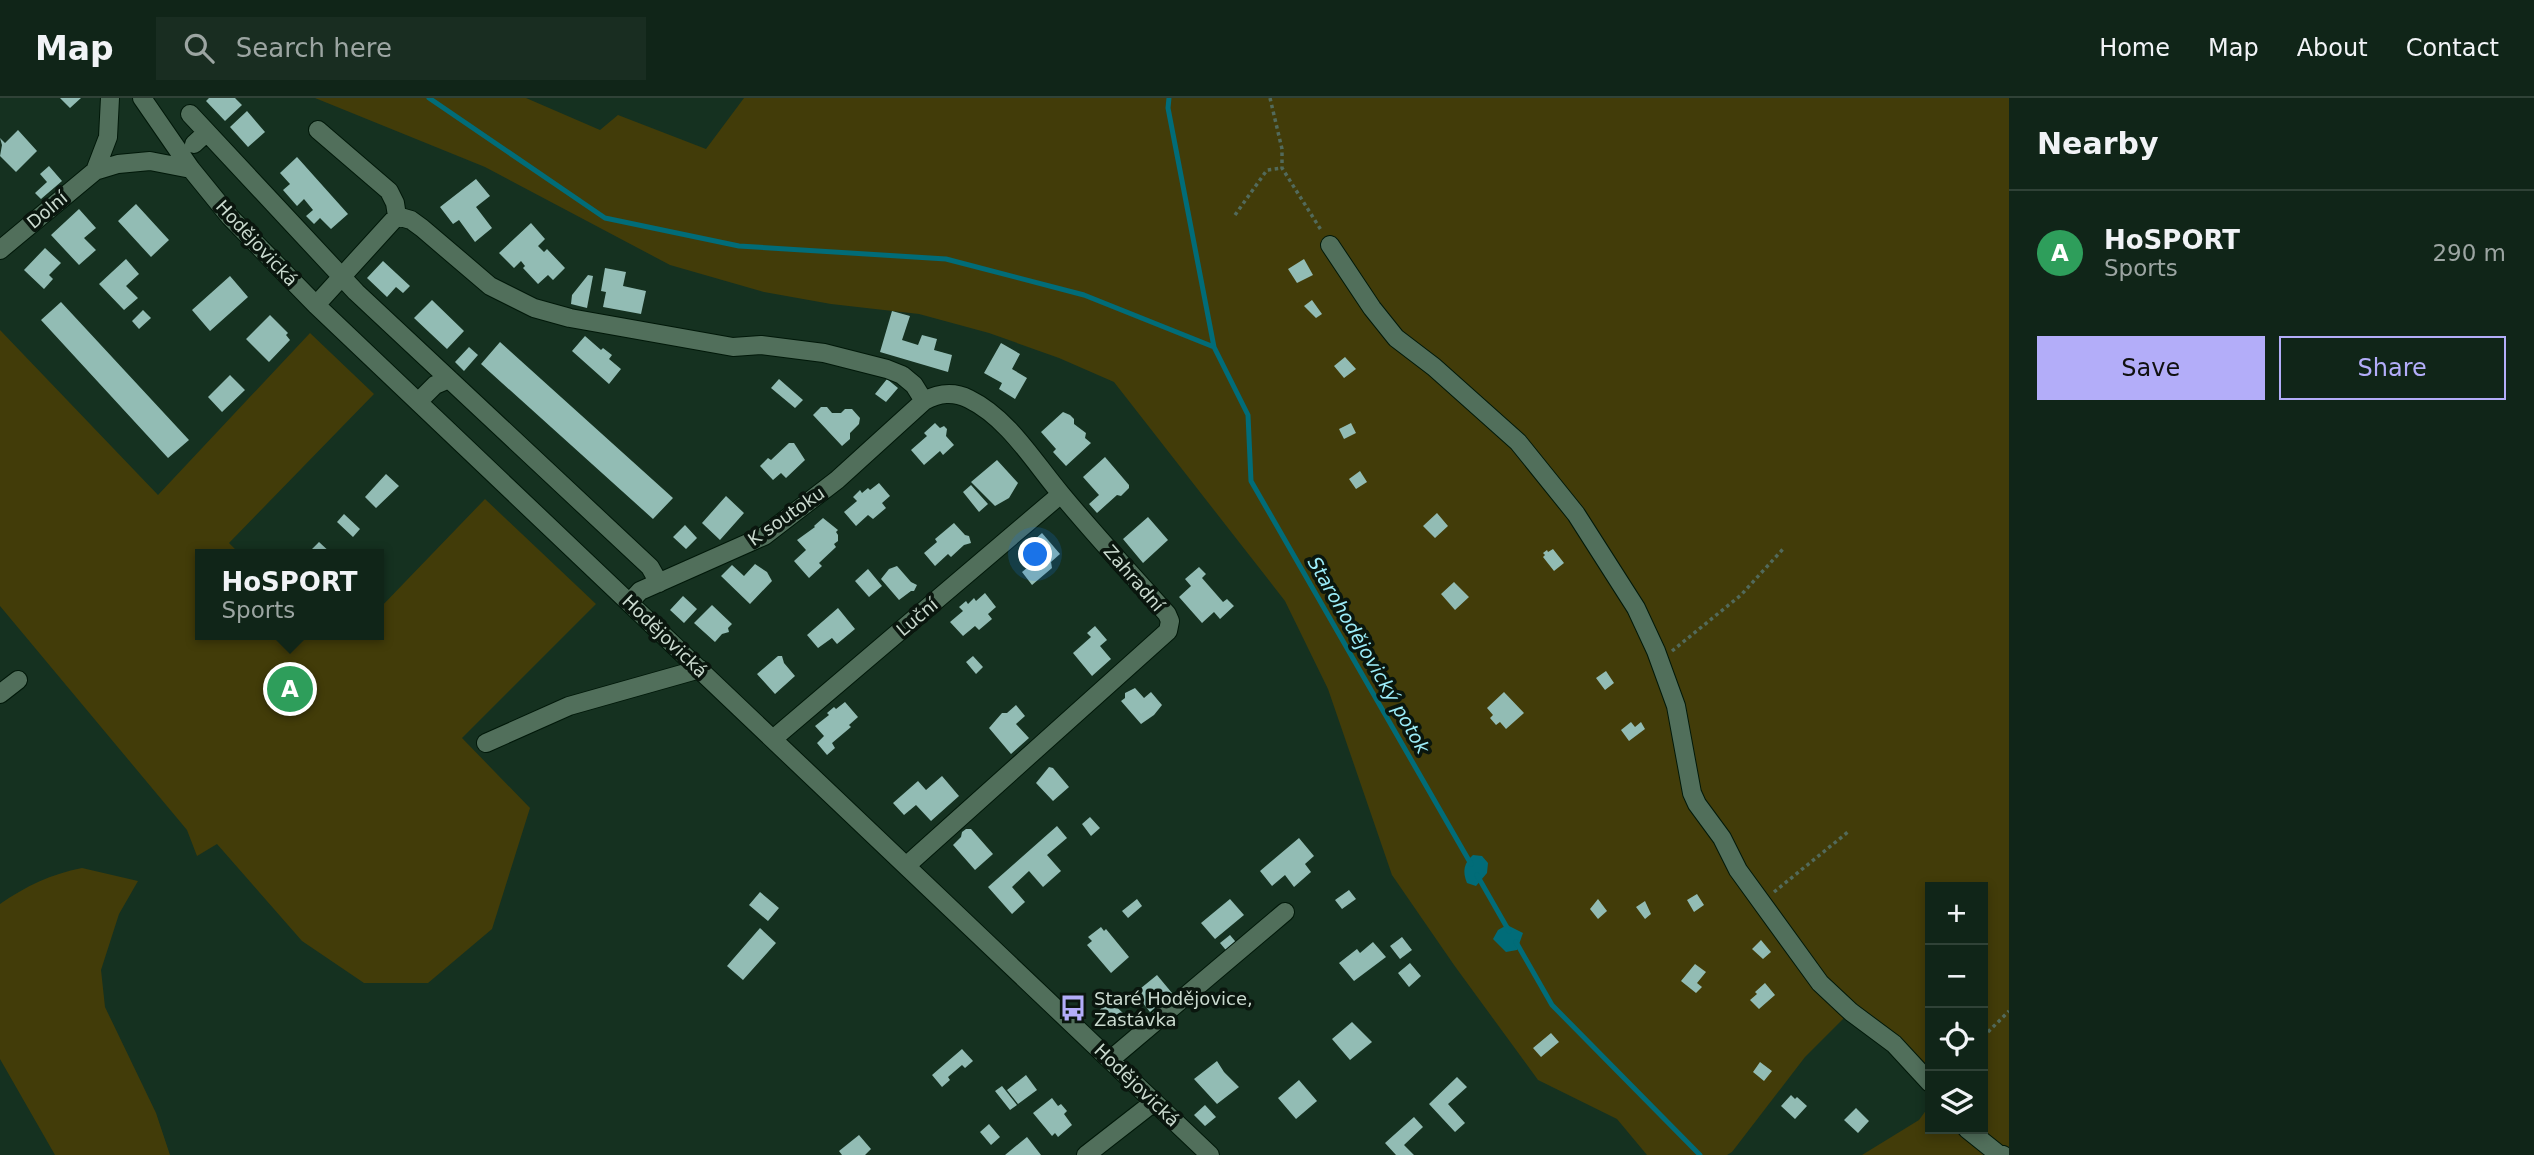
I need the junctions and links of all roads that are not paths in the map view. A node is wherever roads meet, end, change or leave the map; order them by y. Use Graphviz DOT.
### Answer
graph roads {
  1 [pos="110,98"];
  2 [pos="142,98"];
  3 [pos="190,114"];
  4 [pos="318,130"];
  5 [pos="191,169"];
  6 [pos="95,171"];
  7 [pos="397,216"];
  8 [pos="1330,245"];
  9 [pos="0,250"];
  10 [pos="343,276"];
  11 [pos="316,305"];
  12 [pos="449,380"];
  13 [pos="923,401"];
  14 [pos="418,402"];
  15 [pos="1061,494"];
  16 [pos="659,583"];
  17 [pos="630,602"];
  18 [pos="700,669"];
  19 [pos="18,680"];
  20 [pos="0,694"];
  21 [pos="773,739"];
  22 [pos="486,743"];
  23 [pos="906,866"];
  24 [pos="1285,912"];
  25 [pos="1110,1060"];
  26 [pos="1925,1078"];
  27 [pos="1154,1102"];
  28 [pos="1973,1134"];
  29 [pos="1086,1155"];
  30 [pos="1210,1155"];
  31 [pos="2003,1155"];
  1 -- 6 [label="street, Dolní"];
  2 -- 5 [label="street, Hodějovická"];
  3 -- 10 [label="street"];
  4 -- 7 [label="street"];
  5 -- 6 [label="street, Dolní"];
  5 -- 11 [label="street, Hodějovická"];
  6 -- 9 [label="street, Dolní"];
  7 -- 10 [label="street"];
  7 -- 13 [label="street"];
  8 -- 26 [label="street"];
  10 -- 11 [label="street"];
  10 -- 12 [label="street"];
  11 -- 14 [label="street, Hodějovická"];
  12 -- 14 [label="street"];
  12 -- 16 [label="street"];
  13 -- 15 [label="street, Zahradní"];
  13 -- 16 [label="street, K soutoku"];
  14 -- 17 [label="street, Hodějovická"];
  15 -- 21 [label="street, Luční"];
  15 -- 23 [label="street, Zahradní"];
  16 -- 17 [label="street, K soutoku"];
  17 -- 18 [label="street, Hodějovická"];
  18 -- 21 [label="street, Hodějovická"];
  18 -- 22 [label="street"];
  19 -- 20 [label="street"];
  21 -- 23 [label="street, Hodějovická"];
  23 -- 25 [label="street, Hodějovická"];
  24 -- 25 [label="street"];
  25 -- 27 [label="street, Hodějovická"];
  27 -- 29 [label="street"];
  27 -- 30 [label="street, Hodějovická"];
  28 -- 31 [label="street"];
}
